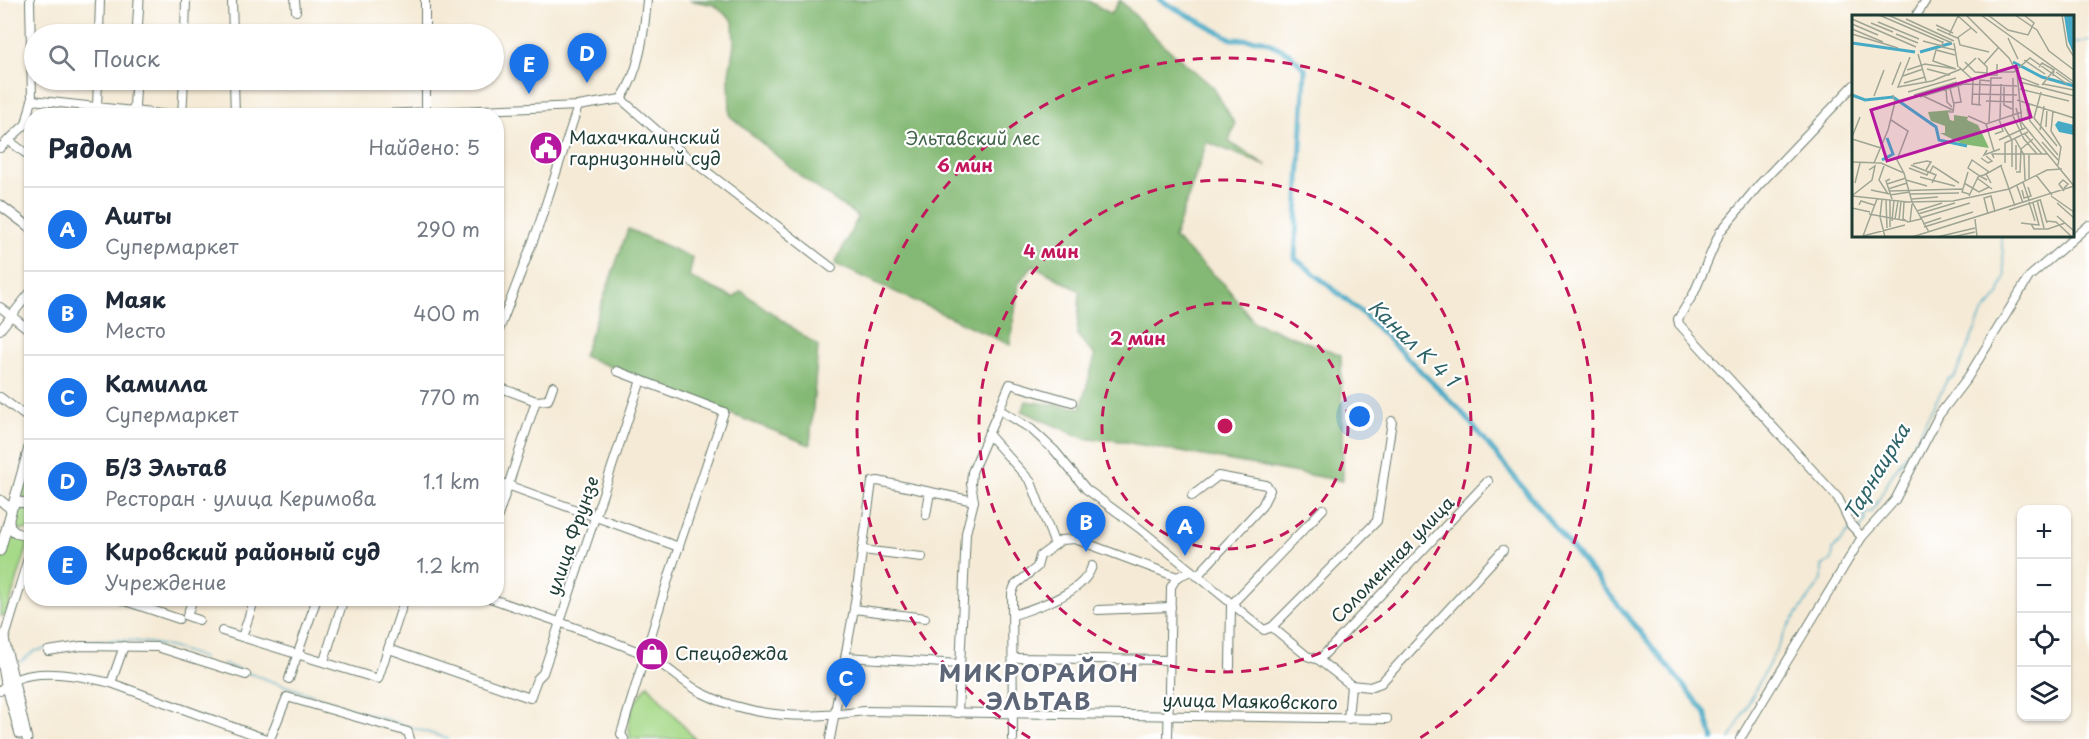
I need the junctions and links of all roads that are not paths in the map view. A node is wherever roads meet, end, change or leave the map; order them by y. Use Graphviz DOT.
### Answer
graph roads {
  1 [pos="30,0"];
  2 [pos="100,0"];
  3 [pos="133,0"];
  4 [pos="138,0"];
  5 [pos="186,0"];
  6 [pos="232,0"];
  7 [pos="296,0"];
  8 [pos="425,0"];
  9 [pos="647,0"];
  10 [pos="1926,0"];
  11 [pos="296,11"];
  12 [pos="1917,15"];
  13 [pos="30,24"];
  14 [pos="99,24"];
  15 [pos="132,24"];
  16 [pos="137,24"];
  17 [pos="185,24"];
  18 [pos="233,24"];
  19 [pos="425,24"];
  20 [pos="1852,87"];
  21 [pos="32,90"];
  22 [pos="98,90"];
  23 [pos="130,90"];
  24 [pos="134,90"];
  25 [pos="183,90"];
  26 [pos="234,90"];
  27 [pos="425,90"];
  28 [pos="621,99"];
  29 [pos="32,100"];
  30 [pos="578,106"];
  31 [pos="97,107"];
  32 [pos="30,108"];
  33 [pos="103,108"];
  34 [pos="131,108"];
  35 [pos="132,108"];
  36 [pos="182,108"];
  37 [pos="235,108"];
  38 [pos="423,108"];
  39 [pos="504,109"];
  40 [pos="24,126"];
  41 [pos="8,140"];
  42 [pos="0,148"];
  43 [pos="24,152"];
  44 [pos="0,207"];
  45 [pos="24,225"];
  46 [pos="2089,225"];
  47 [pos="832,268"];
  48 [pos="24,300"];
  49 [pos="0,307"];
  50 [pos="11,316"];
  51 [pos="504,317"];
  52 [pos="24,326"];
  53 [pos="0,330"];
  54 [pos="617,371"];
  55 [pos="641,380"];
  56 [pos="554,386"];
  57 [pos="504,389"];
  58 [pos="0,398"];
  59 [pos="537,401"];
  60 [pos="1072,402"];
  61 [pos="1000,410"];
  62 [pos="24,415"];
  63 [pos="1392,421"];
  64 [pos="988,434"];
  65 [pos="24,464"];
  66 [pos="1488,481"];
  67 [pos="504,483"];
  68 [pos="509,485"];
  69 [pos="930,492"];
  70 [pos="1192,496"];
  71 [pos="504,499"];
  72 [pos="0,500"];
  73 [pos="974,501"];
  74 [pos="24,503"];
  75 [pos="0,508"];
  76 [pos="1323,509"];
  77 [pos="10,512"];
  78 [pos="926,515"];
  79 [pos="596,516"];
  80 [pos="24,535"];
  81 [pos="1862,537"];
  82 [pos="1055,545"];
  83 [pos="679,547"];
  84 [pos="862,550"];
  85 [pos="1503,550"];
  86 [pos="0,551"];
  87 [pos="922,557"];
  88 [pos="1092,566"];
  89 [pos="1194,573"];
  90 [pos="1177,577"];
  91 [pos="24,581"];
  92 [pos="504,603"];
  93 [pos="1232,605"];
  94 [pos="147,606"];
  95 [pos="189,606"];
  96 [pos="252,606"];
  97 [pos="313,606"];
  98 [pos="341,606"];
  99 [pos="402,606"];
  100 [pos="1171,607"];
  101 [pos="855,609"];
  102 [pos="1098,610"];
  103 [pos="1014,615"];
  104 [pos="183,617"];
  105 [pos="925,618"];
  106 [pos="200,620"];
  107 [pos="560,622"];
  108 [pos="1272,627"];
  109 [pos="222,631"];
  110 [pos="242,637"];
  111 [pos="2,644"];
  112 [pos="124,646"];
  113 [pos="389,649"];
  114 [pos="48,651"];
  115 [pos="298,653"];
  116 [pos="644,654"];
  117 [pos="846,657"];
  118 [pos="1013,658"];
  119 [pos="1169,660"];
  120 [pos="1319,660"];
  121 [pos="324,661"];
  122 [pos="959,664"];
  123 [pos="1230,667"];
  124 [pos="246,675"];
  125 [pos="289,679"];
  126 [pos="111,683"];
  127 [pos="1351,685"];
  128 [pos="6,686"];
  129 [pos="958,713"];
  130 [pos="1012,714"];
  131 [pos="1168,714"];
  132 [pos="836,715"];
  133 [pos="1348,719"];
  134 [pos="1387,719"];
  135 [pos="409,735"];
  136 [pos="621,737"];
  137 [pos="21,739"];
  138 [pos="27,739"];
  139 [pos="268,739"];
  140 [pos="830,739"];
  141 [pos="1013,739"];
  142 [pos="1168,739"];
  143 [pos="1740,739"];
  1 -- 13 [label="street"];
  2 -- 14 [label="street"];
  3 -- 15 [label="main road"];
  4 -- 16 [label="main road"];
  5 -- 17 [label="street"];
  6 -- 18 [label="street"];
  7 -- 11 [label="street"];
  8 -- 19 [label="street"];
  9 -- 28 [label="street"];
  10 -- 12 [label="street"];
  20 -- 81 [label="street"];
  21 -- 29 [label="street"];
  22 -- 31 [label="street"];
  23 -- 34 [label="main road"];
  24 -- 35 [label="main road"];
  25 -- 36 [label="street"];
  26 -- 37 [label="street"];
  27 -- 38 [label="street"];
  28 -- 30 [label="street"];
  28 -- 47 [label="street"];
  29 -- 31 [label="street"];
  29 -- 32 [label="street"];
  30 -- 39 [label="street"];
  30 -- 51 [label="street"];
  31 -- 33 [label="street"];
  40 -- 41 [label="street"];
  41 -- 42 [label="street"];
  41 -- 43 [label="street"];
  44 -- 45 [label="main road"];
  46 -- 81 [label="street"];
  48 -- 50 [label="street"];
  49 -- 50 [label="street"];
  50 -- 52 [label="street"];
  50 -- 53 [label="street"];
  54 -- 55 [label="street"];
  55 -- 79 [label="street, улица Фрунзе"];
  55 -- 83 [label="street"];
  56 -- 59 [label="street"];
  57 -- 59 [label="street"];
  58 -- 62 [label="street"];
  59 -- 68 [label="street"];
  60 -- 61 [label="street"];
  61 -- 64 [label="street"];
  61 -- 89 [label="street"];
  63 -- 108 [label="street"];
  64 -- 73 [label="street"];
  64 -- 82 [label="street"];
  65 -- 77 [label="main road"];
  66 -- 120 [label="street, Соломенная улица"];
  67 -- 68 [label="street"];
  68 -- 71 [label="street"];
  68 -- 79 [label="street"];
  69 -- 73 [label="street"];
  69 -- 78 [label="street"];
  69 -- 84 [label="street"];
  70 -- 89 [label="street"];
  72 -- 77 [label="main road"];
  73 -- 122 [label="street"];
  74 -- 77 [label="main road"];
  75 -- 77 [label="main road"];
  76 -- 93 [label="street"];
  77 -- 80 [label="main road"];
  77 -- 86 [label="main road"];
  79 -- 83 [label="street"];
  79 -- 107 [label="street, улица Фрунзе"];
  81 -- 143 [label="street"];
  82 -- 90 [label="street"];
  82 -- 103 [label="street"];
  83 -- 116 [label="street"];
  84 -- 87 [label="street"];
  84 -- 101 [label="street"];
  85 -- 127 [label="street"];
  88 -- 103 [label="street"];
  89 -- 90 [label="street"];
  89 -- 93 [label="street"];
  90 -- 100 [label="street"];
  91 -- 111 [label="main road"];
  92 -- 107 [label="street, улица Маяковского"];
  93 -- 108 [label="street"];
  93 -- 123 [label="street"];
  94 -- 104 [label="street"];
  95 -- 104 [label="street"];
  96 -- 110 [label="street"];
  97 -- 115 [label="street"];
  98 -- 121 [label="street"];
  99 -- 113 [label="street"];
  100 -- 102 [label="street"];
  100 -- 119 [label="street"];
  101 -- 105 [label="street"];
  101 -- 117 [label="street"];
  103 -- 118 [label="street"];
  104 -- 106 [label="street"];
  107 -- 113 [label="street, улица Фрунзе"];
  107 -- 116 [label="street, улица Маяковского"];
  108 -- 120 [label="street"];
  109 -- 110 [label="street"];
  110 -- 115 [label="street"];
  111 -- 128 [label="main road"];
  112 -- 114 [label="street"];
  112 -- 124 [label="street"];
  112 -- 126 [label="street"];
  113 -- 121 [label="street"];
  115 -- 121 [label="street"];
  115 -- 125 [label="street"];
  116 -- 132 [label="street, улица Маяковского"];
  116 -- 136 [label="street"];
  117 -- 122 [label="street"];
  117 -- 132 [label="street"];
  118 -- 119 [label="street"];
  118 -- 130 [label="street"];
  119 -- 131 [label="street"];
  120 -- 127 [label="street"];
  122 -- 129 [label="street"];
  126 -- 128 [label="street"];
  126 -- 139 [label="street"];
  127 -- 133 [label="street"];
  128 -- 137 [label="main road"];
  128 -- 138 [label="main road"];
  129 -- 130 [label="street, улица Маяковского"];
  129 -- 132 [label="street, улица Маяковского"];
  130 -- 131 [label="street, улица Маяковского"];
  130 -- 141 [label="street"];
  131 -- 133 [label="street, улица Маяковского"];
  131 -- 142 [label="street"];
  132 -- 140 [label="street"];
  133 -- 134 [label="street, улица Маяковского"];
  135 -- 139 [label="street"];
}
